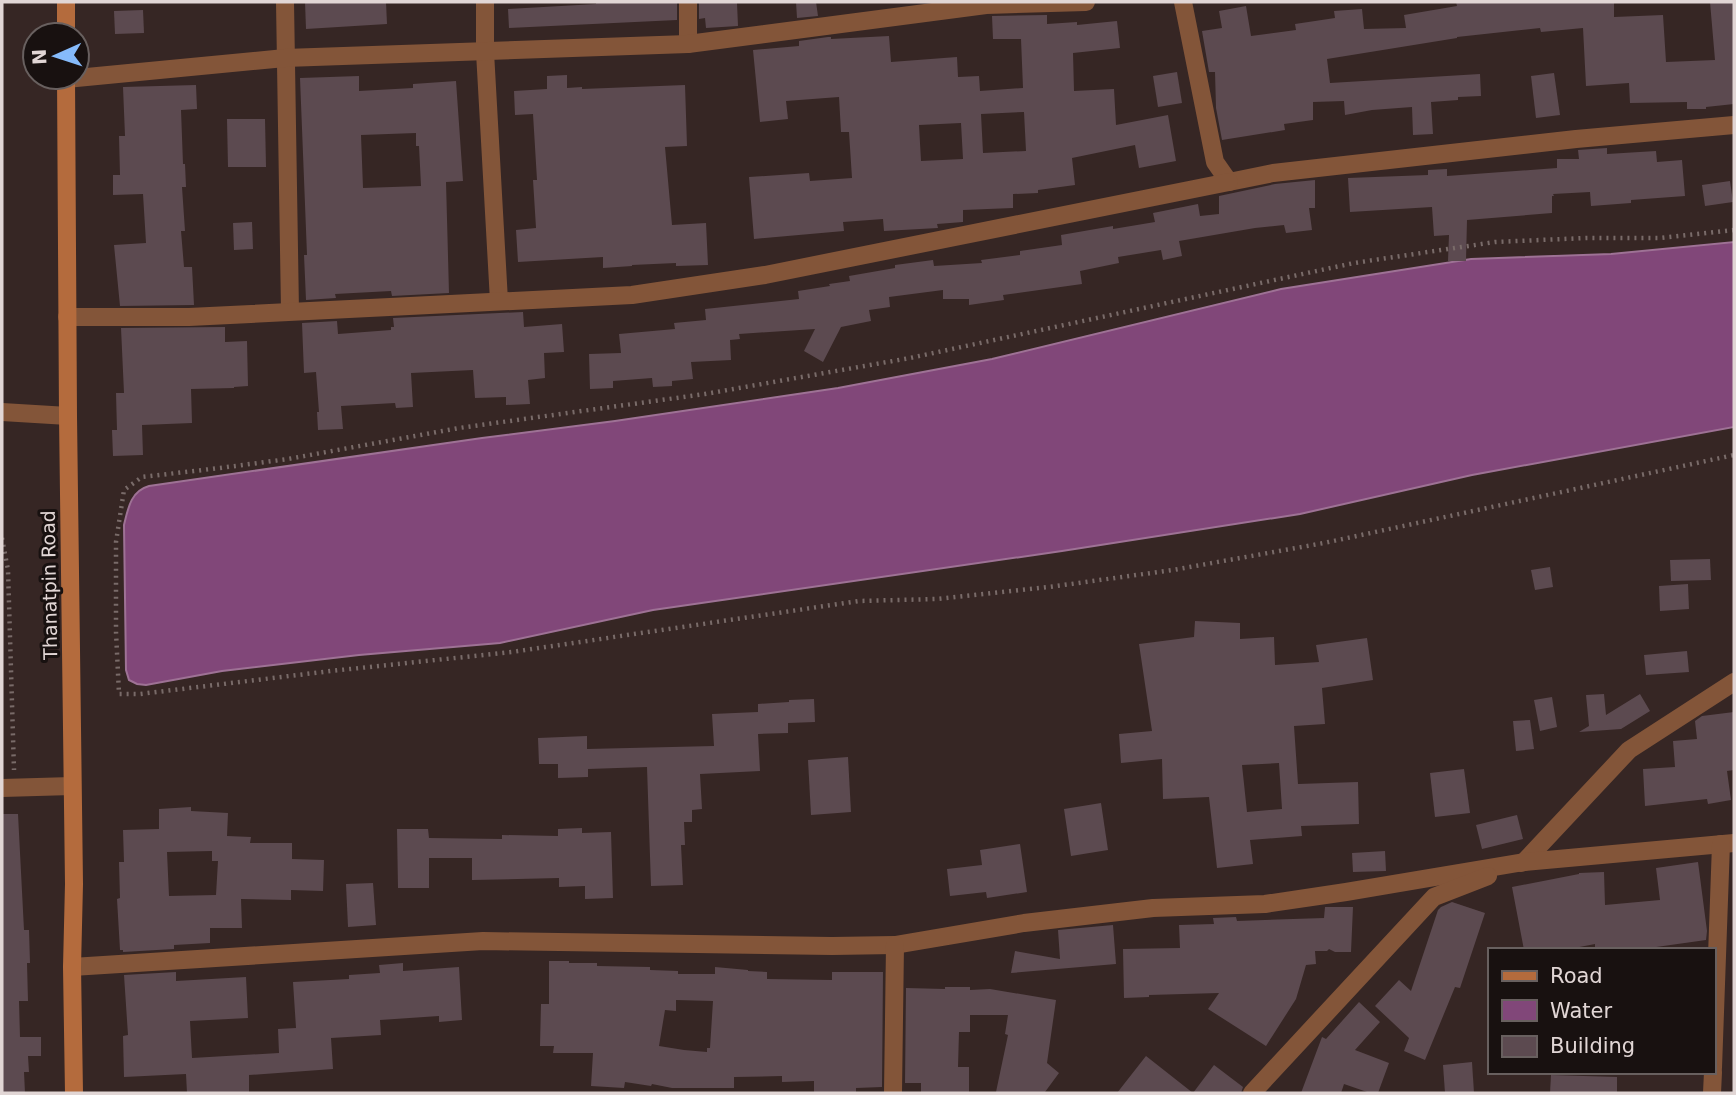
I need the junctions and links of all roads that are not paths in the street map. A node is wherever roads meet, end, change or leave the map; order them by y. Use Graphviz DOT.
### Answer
graph roads {
  1 [pos="66,2"];
  2 [pos="285,2"];
  3 [pos="485,2"];
  4 [pos="688,2"];
  5 [pos="1086,2"];
  6 [pos="1183,2"];
  7 [pos="66,21"];
  8 [pos="688,44"];
  9 [pos="485,52"];
  10 [pos="285,58"];
  11 [pos="91,76"];
  12 [pos="66,91"];
  13 [pos="1734,125"];
  14 [pos="1229,182"];
  15 [pos="499,301"];
  16 [pos="290,310"];
  17 [pos="67,317"];
  18 [pos="2,412"];
  19 [pos="68,416"];
  20 [pos="1734,682"];
  21 [pos="72,786"];
  22 [pos="8,788"];
  23 [pos="1728,844"];
  24 [pos="1524,862"];
  25 [pos="895,945"];
  26 [pos="72,967"];
  27 [pos="1715,1040"];
  28 [pos="1713,1074"];
  29 [pos="74,1093"];
  30 [pos="893,1093"];
  31 [pos="1252,1093"];
  32 [pos="1712,1093"];
  1 -- 7 [label="main road"];
  2 -- 10 [label="street"];
  3 -- 9 [label="street"];
  4 -- 8 [label="street"];
  5 -- 8 [label="street"];
  6 -- 14 [label="street"];
  8 -- 9 [label="street"];
  9 -- 10 [label="street"];
  9 -- 15 [label="street"];
  10 -- 11 [label="street"];
  10 -- 16 [label="street"];
  12 -- 17 [label="main road, Thanatpin Road"];
  13 -- 14 [label="street"];
  14 -- 15 [label="street"];
  15 -- 16 [label="street"];
  16 -- 17 [label="street"];
  17 -- 19 [label="main road, Thanatpin Road"];
  18 -- 19 [label="street"];
  19 -- 21 [label="main road, Thanatpin Road"];
  20 -- 24 [label="street"];
  21 -- 22 [label="street"];
  21 -- 26 [label="main road, Thanatpin Road"];
  23 -- 24 [label="street"];
  23 -- 27 [label="street"];
  24 -- 25 [label="street"];
  24 -- 31 [label="street"];
  25 -- 26 [label="street"];
  25 -- 30 [label="street"];
  26 -- 29 [label="main road, Thanatpin Road"];
  28 -- 32 [label="street"];
}
